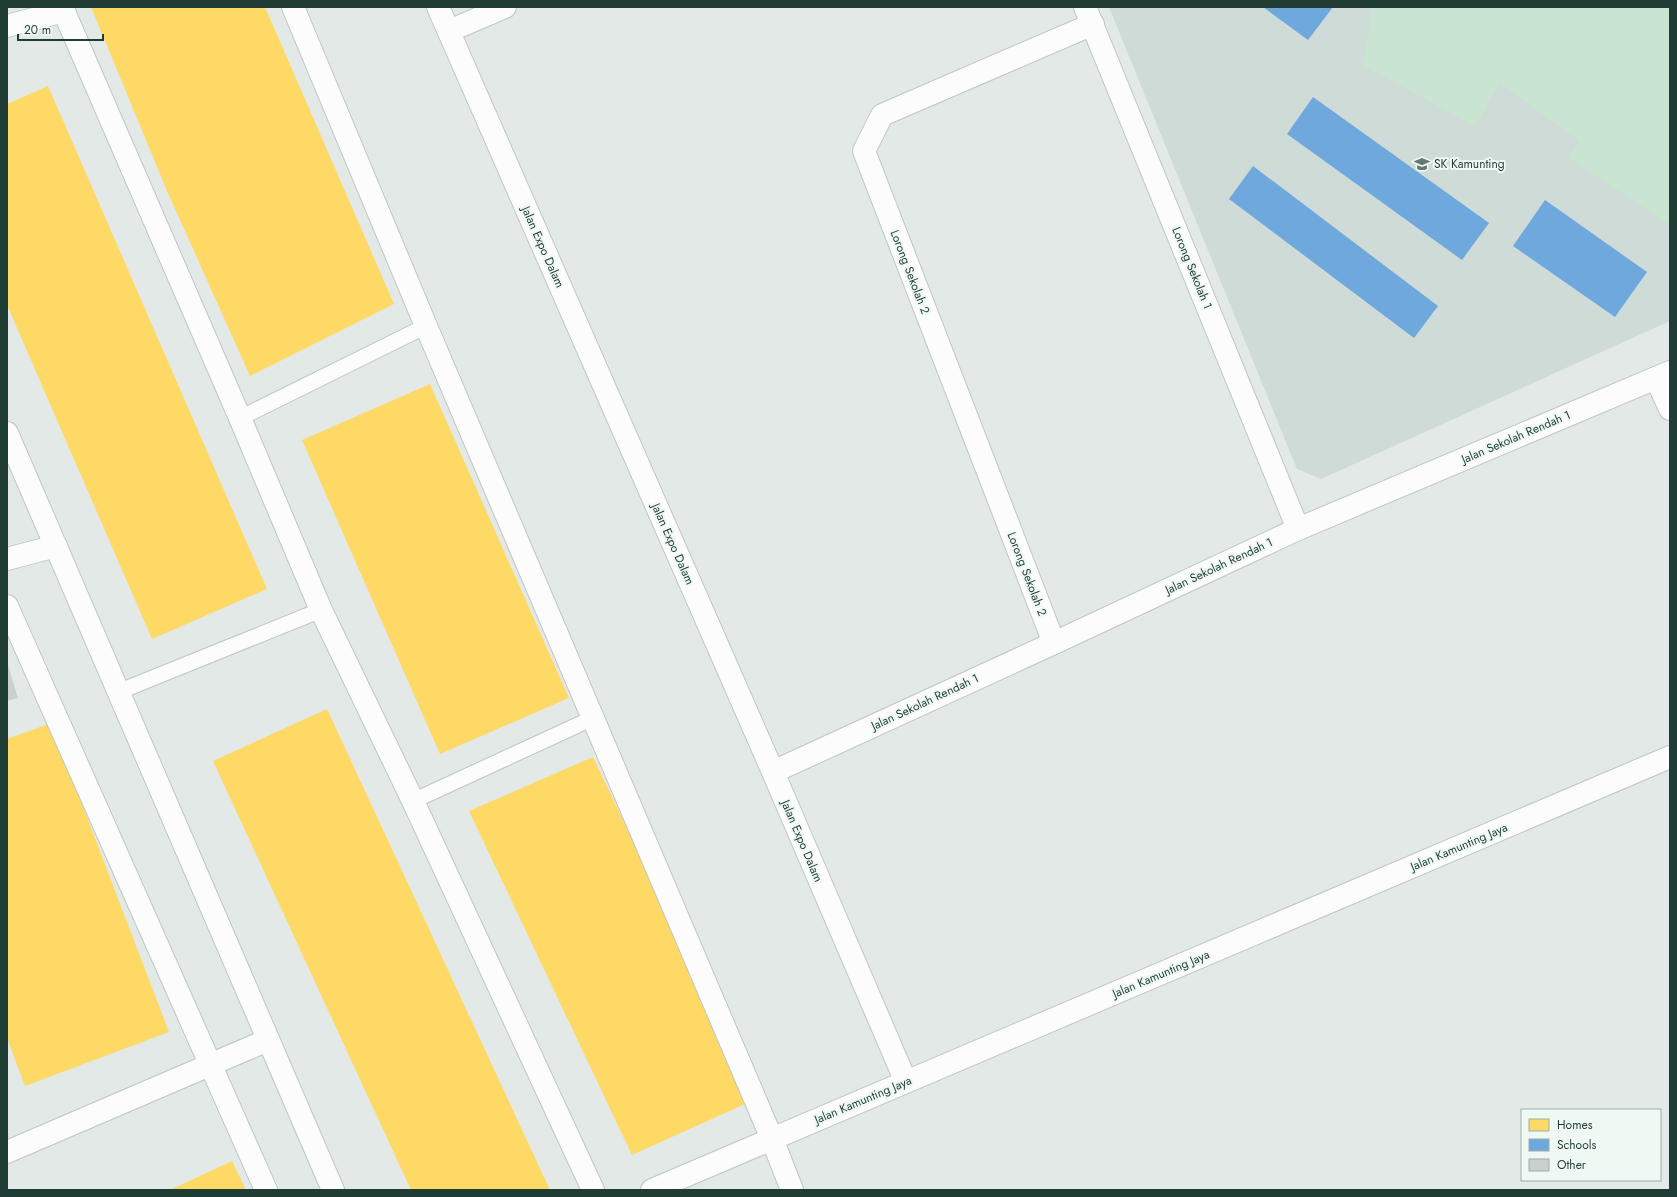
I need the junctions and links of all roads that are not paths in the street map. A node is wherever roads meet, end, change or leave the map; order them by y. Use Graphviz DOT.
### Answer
graph roads {
  1 [pos="293,7"];
  2 [pos="438,7"];
  3 [pos="505,7"];
  4 [pos="63,9"];
  5 [pos="1089,15"];
  6 [pos="7,26"];
  7 [pos="449,31"];
  8 [pos="426,326"];
  9 [pos="1663,375"];
  10 [pos="1670,409"];
  11 [pos="240,418"];
  12 [pos="7,433"];
  13 [pos="1298,529"];
  14 [pos="56,546"];
  15 [pos="7,559"];
  16 [pos="7,606"];
  17 [pos="321,610"];
  18 [pos="1054,643"];
  19 [pos="118,692"];
  20 [pos="593,718"];
  21 [pos="1670,757"];
  22 [pos="773,772"];
  23 [pos="413,801"];
  24 [pos="268,1040"];
  25 [pos="210,1065"];
  26 [pos="906,1082"];
  27 [pos="772,1139"];
  28 [pos="7,1152"];
  29 [pos="266,1190"];
  30 [pos="333,1190"];
  31 [pos="593,1190"];
  32 [pos="652,1190"];
  33 [pos="792,1190"];
  1 -- 8 [label="street"];
  2 -- 7 [label="street, Jalan Expo Dalam"];
  3 -- 7 [label="street"];
  4 -- 6 [label="street"];
  4 -- 11 [label="street"];
  5 -- 13 [label="street, Lorong Sekolah 1"];
  5 -- 18 [label="street, Lorong Sekolah 2"];
  7 -- 22 [label="street, Jalan Expo Dalam"];
  8 -- 11 [label="lane"];
  8 -- 20 [label="street"];
  9 -- 10 [label="street"];
  9 -- 13 [label="street, Jalan Sekolah Rendah 1"];
  11 -- 17 [label="street"];
  12 -- 14 [label="street"];
  13 -- 18 [label="street, Jalan Sekolah Rendah 1"];
  14 -- 15 [label="street"];
  14 -- 19 [label="street"];
  16 -- 25 [label="street"];
  17 -- 19 [label="lane"];
  17 -- 23 [label="street"];
  18 -- 22 [label="street, Jalan Sekolah Rendah 1"];
  19 -- 24 [label="street"];
  20 -- 23 [label="lane"];
  20 -- 27 [label="street"];
  21 -- 26 [label="street, Jalan Kamunting Jaya"];
  22 -- 26 [label="street, Jalan Expo Dalam"];
  23 -- 31 [label="street"];
  24 -- 25 [label="street"];
  24 -- 30 [label="street"];
  25 -- 28 [label="street"];
  25 -- 29 [label="street"];
  26 -- 27 [label="street, Jalan Kamunting Jaya"];
  27 -- 32 [label="street, Jalan Kamunting Jaya"];
  27 -- 33 [label="street"];
}
